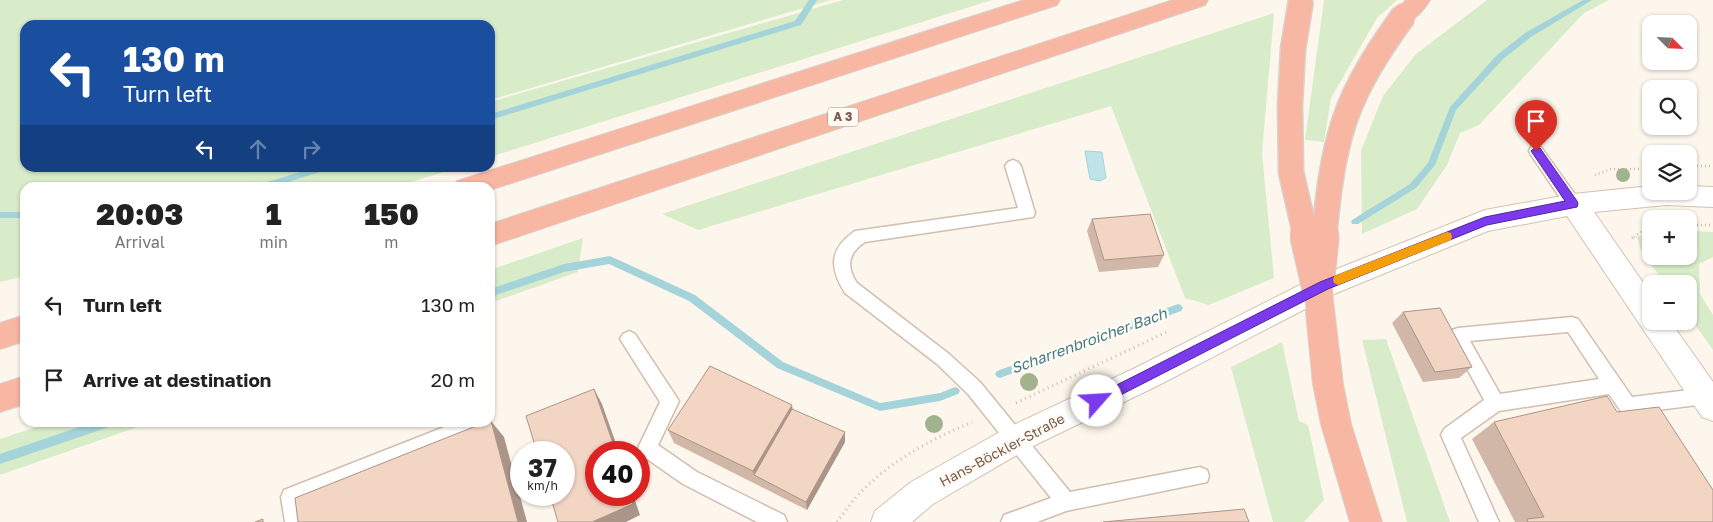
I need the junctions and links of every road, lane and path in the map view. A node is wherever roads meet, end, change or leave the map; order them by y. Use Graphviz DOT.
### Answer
graph roads {
  1 [pos="1050,0"];
  2 [pos="1197,0"];
  3 [pos="1302,0"];
  4 [pos="1411,8"];
  5 [pos="1536,151"];
  6 [pos="1013,166"];
  7 [pos="1697,166"];
  8 [pos="1713,166"];
  9 [pos="485,182"];
  10 [pos="1713,197"];
  11 [pos="1573,204"];
  12 [pos="1697,225"];
  13 [pos="1713,226"];
  14 [pos="495,233"];
  15 [pos="1318,292"];
  16 [pos="1642,305"];
  17 [pos="20,330"];
  18 [pos="1660,330"];
  19 [pos="0,336"];
  20 [pos="629,338"];
  21 [pos="1614,385"];
  22 [pos="20,392"];
  23 [pos="0,398"];
  24 [pos="1709,401"];
  25 [pos="1495,403"];
  26 [pos="1627,406"];
  27 [pos="467,427"];
  28 [pos="1016,439"];
  29 [pos="1654,444"];
  30 [pos="1200,476"];
  31 [pos="1066,502"];
  32 [pos="295,522"];
  33 [pos="777,522"];
  34 [pos="888,522"];
  35 [pos="1011,522"];
  36 [pos="1366,522"];
  37 [pos="1489,522"];
  1 -- 9 [label="highway"];
  2 -- 14 [label="highway, A 3"];
  3 -- 15 [label="highway, bridge"];
  4 -- 15 [label="highway, bridge"];
  5 -- 11 [label="lane"];
  6 -- 28 [label="lane"];
  7 -- 8 [label="path"];
  10 -- 11 [label="street, Hans-Böckler-Straße"];
  11 -- 16 [label="street"];
  11 -- 28 [label="street, Hans-Böckler-Straße"];
  12 -- 13 [label="path"];
  15 -- 36 [label="highway"];
  17 -- 19 [label="highway"];
  18 -- 24 [label="street"];
  20 -- 33 [label="lane"];
  21 -- 25 [label="lane"];
  21 -- 25 [label="lane"];
  21 -- 26 [label="lane"];
  22 -- 23 [label="highway"];
  24 -- 26 [label="lane"];
  25 -- 37 [label="lane"];
  26 -- 29 [label="lane"];
  27 -- 32 [label="lane"];
  28 -- 31 [label="lane"];
  28 -- 34 [label="street, Hans-Böckler-Straße"];
  30 -- 31 [label="lane"];
  31 -- 35 [label="lane"];
}
